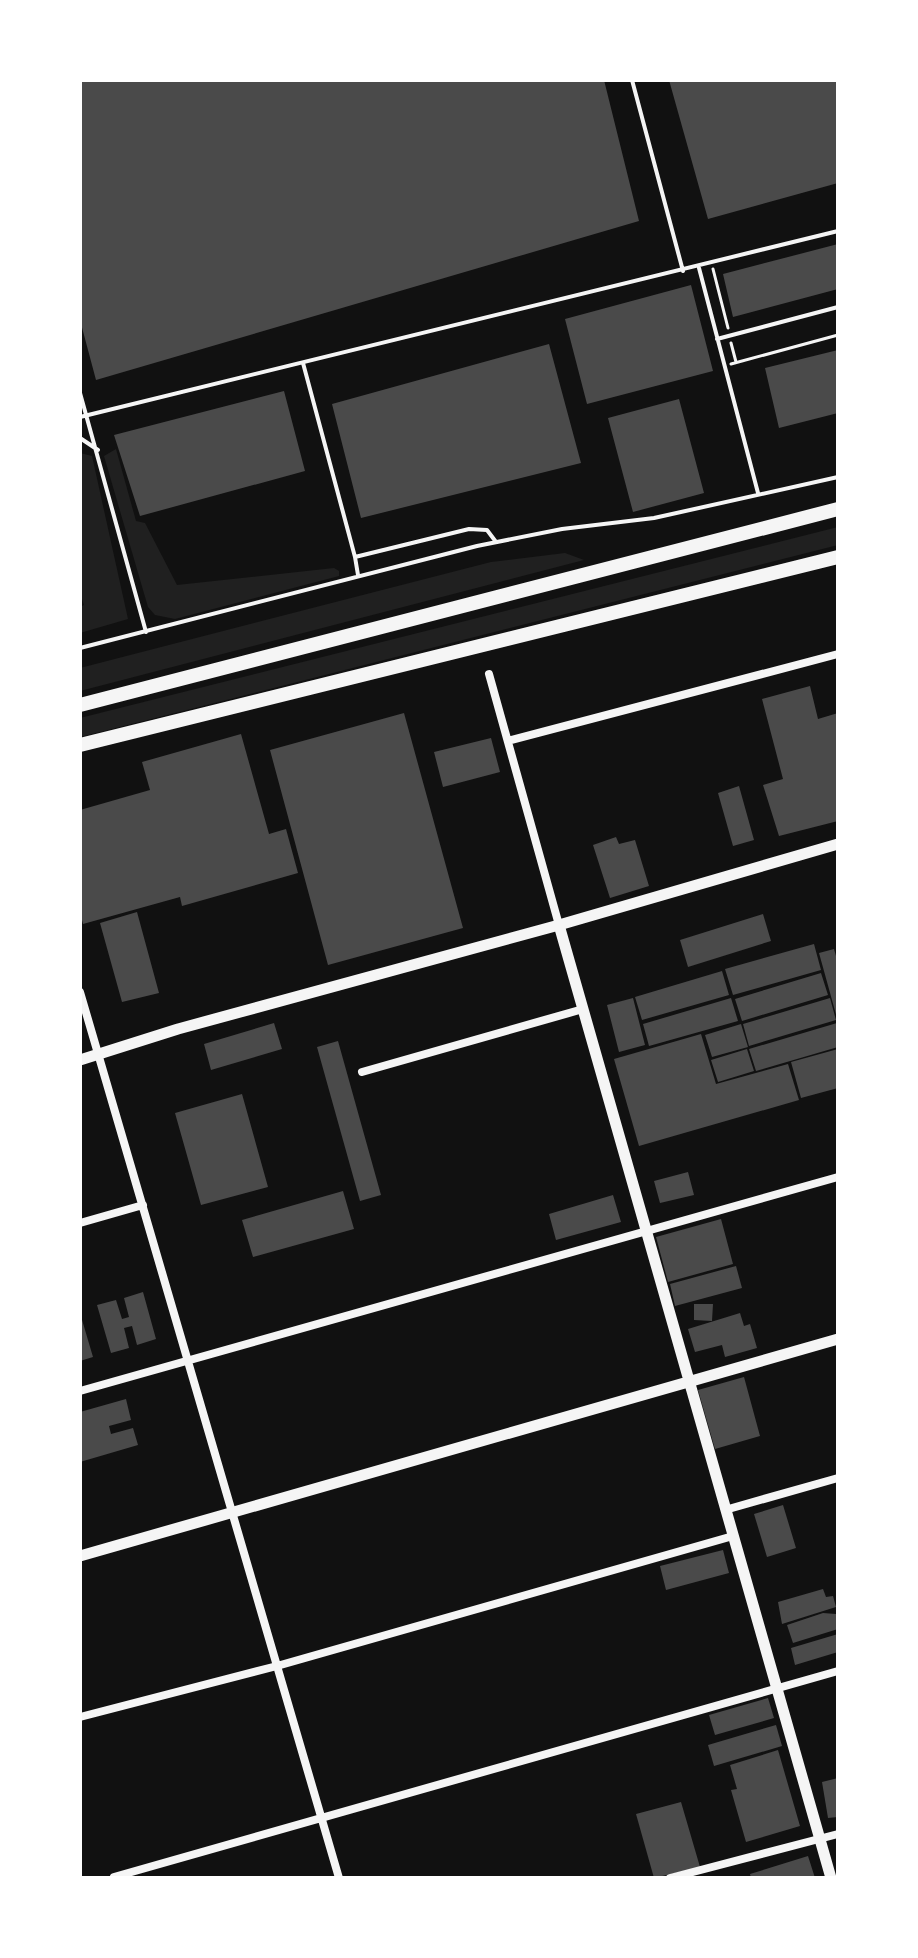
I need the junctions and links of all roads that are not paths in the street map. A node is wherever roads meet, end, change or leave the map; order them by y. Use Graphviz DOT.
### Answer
graph roads {
  1 [pos="632,80"];
  2 [pos="838,231"];
  3 [pos="699,268"];
  4 [pos="683,271"];
  5 [pos="838,307"];
  6 [pos="717,339"];
  7 [pos="303,363"];
  8 [pos="80,393"];
  9 [pos="83,416"];
  10 [pos="80,438"];
  11 [pos="99,451"];
  12 [pos="838,477"];
  13 [pos="758,493"];
  14 [pos="838,509"];
  15 [pos="496,542"];
  16 [pos="355,557"];
  17 [pos="838,557"];
  18 [pos="358,575"];
  19 [pos="146,632"];
  20 [pos="80,648"];
  21 [pos="838,654"];
  22 [pos="489,674"];
  23 [pos="80,705"];
  24 [pos="508,741"];
  25 [pos="80,745"];
  26 [pos="838,844"];
  27 [pos="559,925"];
  28 [pos="80,992"];
  29 [pos="583,1009"];
  30 [pos="98,1055"];
  31 [pos="80,1060"];
  32 [pos="362,1072"];
  33 [pos="838,1177"];
  34 [pos="143,1205"];
  35 [pos="80,1223"];
  36 [pos="645,1231"];
  37 [pos="838,1339"];
  38 [pos="189,1360"];
  39 [pos="687,1382"];
  40 [pos="80,1391"];
  41 [pos="838,1478"];
  42 [pos="725,1510"];
  43 [pos="235,1512"];
  44 [pos="733,1536"];
  45 [pos="80,1556"];
  46 [pos="277,1666"];
  47 [pos="838,1671"];
  48 [pos="777,1689"];
  49 [pos="80,1717"];
  50 [pos="323,1819"];
  51 [pos="838,1834"];
  52 [pos="820,1839"];
  53 [pos="114,1877"];
  54 [pos="339,1878"];
  55 [pos="670,1878"];
  56 [pos="831,1878"];
  1 -- 4 [label="lane"];
  2 -- 3 [label="lane"];
  3 -- 4 [label="lane"];
  3 -- 6 [label="lane"];
  4 -- 7 [label="lane"];
  5 -- 6 [label="lane"];
  6 -- 13 [label="lane"];
  7 -- 9 [label="lane"];
  7 -- 16 [label="lane"];
  8 -- 9 [label="lane"];
  9 -- 11 [label="lane"];
  10 -- 11 [label="lane"];
  11 -- 19 [label="lane"];
  12 -- 13 [label="lane"];
  13 -- 15 [label="lane"];
  14 -- 23 [label="main road"];
  15 -- 16 [label="lane"];
  15 -- 18 [label="lane"];
  16 -- 18 [label="lane"];
  17 -- 25 [label="main road"];
  18 -- 19 [label="lane"];
  19 -- 20 [label="lane"];
  21 -- 24 [label="street"];
  22 -- 24 [label="street"];
  24 -- 27 [label="street"];
  26 -- 27 [label="street"];
  27 -- 29 [label="street"];
  27 -- 30 [label="street"];
  28 -- 30 [label="street"];
  29 -- 32 [label="street"];
  29 -- 36 [label="street"];
  30 -- 31 [label="street"];
  30 -- 34 [label="street"];
  33 -- 36 [label="street"];
  34 -- 35 [label="street"];
  34 -- 38 [label="street"];
  36 -- 38 [label="street"];
  36 -- 39 [label="street"];
  37 -- 39 [label="street"];
  38 -- 40 [label="street"];
  38 -- 43 [label="street"];
  39 -- 42 [label="street"];
  39 -- 43 [label="street"];
  41 -- 42 [label="street"];
  42 -- 44 [label="street"];
  43 -- 45 [label="street"];
  43 -- 46 [label="street"];
  44 -- 46 [label="street"];
  44 -- 48 [label="street"];
  46 -- 49 [label="street"];
  46 -- 50 [label="street"];
  47 -- 48 [label="street"];
  48 -- 50 [label="street"];
  48 -- 52 [label="street"];
  50 -- 53 [label="street"];
  50 -- 54 [label="street"];
  51 -- 52 [label="street"];
  52 -- 55 [label="street"];
  52 -- 56 [label="street"];
}
